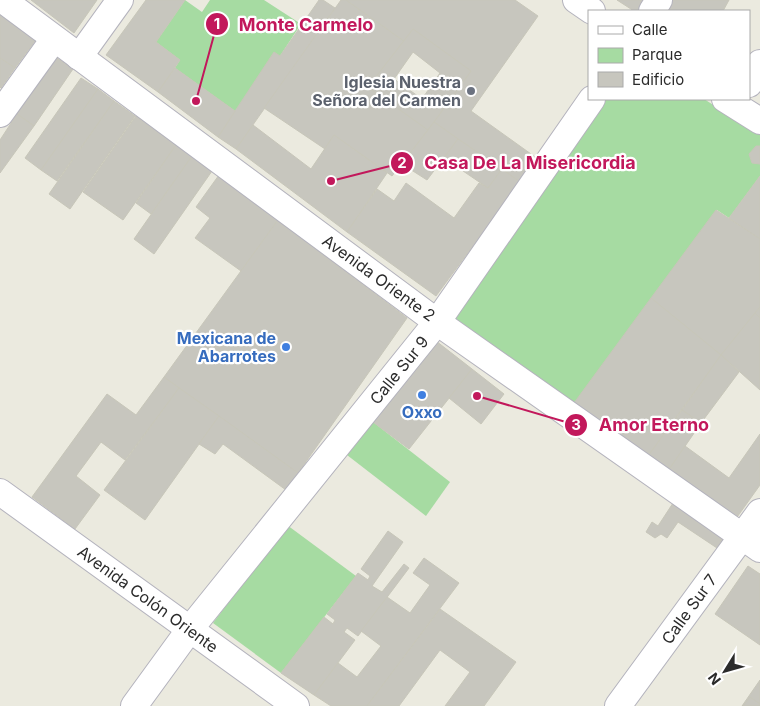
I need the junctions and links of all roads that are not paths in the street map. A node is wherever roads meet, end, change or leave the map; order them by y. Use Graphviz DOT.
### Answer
graph roads {
  1 [pos="3,0"];
  2 [pos="120,0"];
  3 [pos="576,0"];
  4 [pos="591,10"];
  5 [pos="54,39"];
  6 [pos="79,57"];
  7 [pos="760,63"];
  8 [pos="750,78"];
  9 [pos="591,100"];
  10 [pos="741,100"];
  11 [pos="0,114"];
  12 [pos="760,121"];
  13 [pos="437,322"];
  14 [pos="0,492"];
  15 [pos="760,512"];
  16 [pos="751,543"];
  17 [pos="190,629"];
  18 [pos="134,706"];
  19 [pos="296,706"];
  20 [pos="618,706"];
  1 -- 5 [label="street, Avenida Oriente 2"];
  2 -- 6 [label="street"];
  3 -- 4 [label="street"];
  5 -- 6 [label="street, Avenida Oriente 2"];
  5 -- 11 [label="street"];
  6 -- 13 [label="street, Avenida Oriente 2"];
  7 -- 8 [label="street"];
  9 -- 13 [label="street, Calle Sur 9"];
  10 -- 12 [label="street"];
  13 -- 16 [label="street, Avenida Oriente 2"];
  13 -- 17 [label="street, Calle Sur 9"];
  14 -- 17 [label="street, Avenida Colón Oriente"];
  15 -- 16 [label="street, Calle Sur 7"];
  16 -- 20 [label="street, Calle Sur 7"];
  17 -- 18 [label="street, Calle Sur 9"];
  17 -- 19 [label="street, Avenida Colón Oriente"];
}
